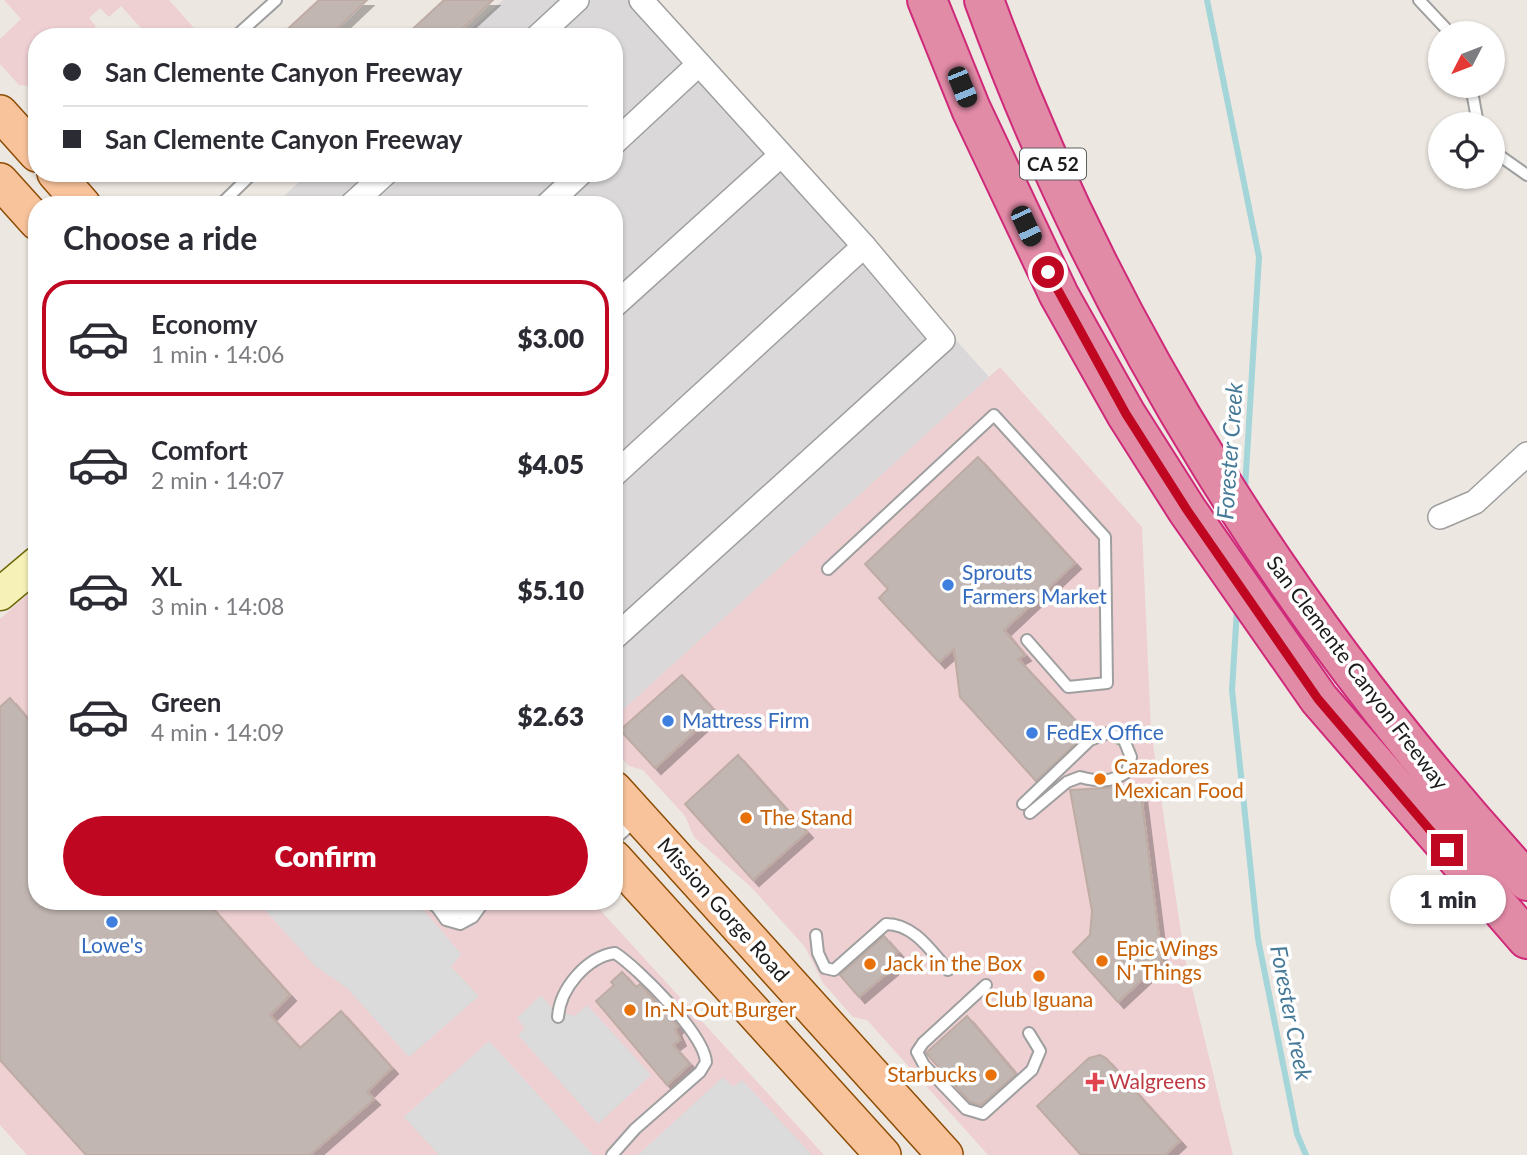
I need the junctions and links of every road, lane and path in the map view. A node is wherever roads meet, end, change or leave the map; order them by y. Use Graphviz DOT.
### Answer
graph roads {
  1 [pos="275,0"];
  2 [pos="577,0"];
  3 [pos="641,0"];
  4 [pos="927,0"];
  5 [pos="984,0"];
  6 [pos="1419,0"];
  7 [pos="1439,21"];
  8 [pos="245,28"];
  9 [pos="547,28"];
  10 [pos="699,64"];
  11 [pos="0,113"];
  12 [pos="623,134"];
  13 [pos="28,144"];
  14 [pos="781,155"];
  15 [pos="1505,159"];
  16 [pos="1527,174"];
  17 [pos="0,181"];
  18 [pos="63,182"];
  19 [pos="244,182"];
  20 [pos="376,182"];
  21 [pos="571,182"];
  22 [pos="75,196"];
  23 [pos="229,196"];
  24 [pos="361,196"];
  25 [pos="557,196"];
  26 [pos="28,212"];
  27 [pos="864,246"];
  28 [pos="623,298"];
  29 [pos="1527,454"];
  30 [pos="623,467"];
  31 [pos="1440,517"];
  32 [pos="828,569"];
  33 [pos="28,571"];
  34 [pos="0,594"];
  35 [pos="623,630"];
  36 [pos="1027,640"];
  37 [pos="623,799"];
  38 [pos="1026,808"];
  39 [pos="640,817"];
  40 [pos="623,832"];
  41 [pos="623,868"];
  42 [pos="1527,881"];
  43 [pos="438,910"];
  44 [pos="478,910"];
  45 [pos="816,935"];
  46 [pos="1527,939"];
  47 [pos="948,970"];
  48 [pos="986,985"];
  49 [pos="558,1017"];
  50 [pos="1029,1033"];
  51 [pos="612,1155"];
  52 [pos="883,1155"];
  53 [pos="945,1155"];
  1 -- 8 [label="lane"];
  2 -- 9 [label="street"];
  3 -- 10 [label="street"];
  4 -- 46 [label="highway, San Clemente Canyon Freeway / CA 52"];
  5 -- 42 [label="highway, San Clemente Canyon Freeway / CA 52"];
  6 -- 7 [label="lane"];
  10 -- 12 [label="street"];
  10 -- 14 [label="street"];
  11 -- 13 [label="main road"];
  14 -- 27 [label="street"];
  14 -- 28 [label="street"];
  15 -- 16 [label="lane"];
  17 -- 26 [label="main road"];
  18 -- 22 [label="main road"];
  19 -- 23 [label="lane"];
  20 -- 24 [label="street"];
  21 -- 25 [label="street"];
  27 -- 30 [label="street"];
  27 -- 35 [label="street"];
  29 -- 31 [label="street"];
  32 -- 36 [label="lane"];
  33 -- 34 [label="street"];
  37 -- 39 [label="main road, Mission Gorge Road"];
  38 -- 38 [label="lane"];
  39 -- 40 [label="lane"];
  39 -- 53 [label="main road, Mission Gorge Road"];
  41 -- 52 [label="main road"];
  43 -- 44 [label="lane"];
  45 -- 47 [label="lane"];
  48 -- 50 [label="lane"];
  49 -- 51 [label="lane"];
}
